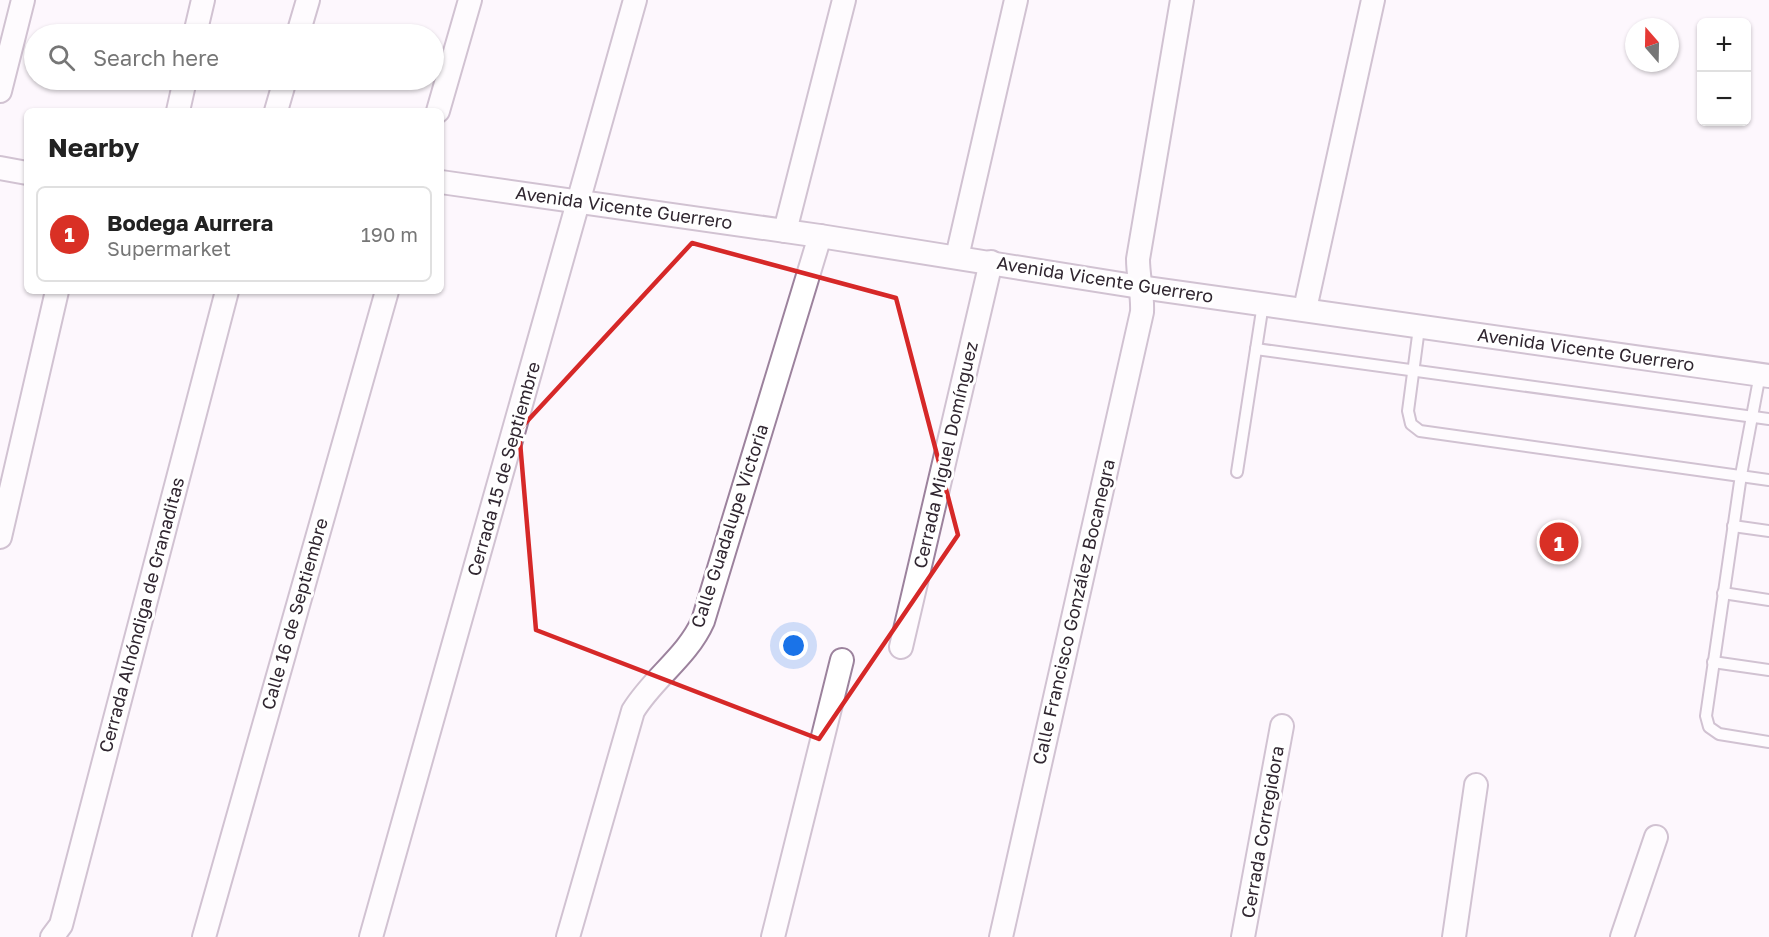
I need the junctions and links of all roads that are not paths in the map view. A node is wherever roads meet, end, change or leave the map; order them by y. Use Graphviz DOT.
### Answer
graph roads {
  1 [pos="23,0"];
  2 [pos="203,0"];
  3 [pos="308,0"];
  4 [pos="470,0"];
  5 [pos="635,0"];
  6 [pos="844,0"];
  7 [pos="1016,0"];
  8 [pos="1182,0"];
  9 [pos="1373,0"];
  10 [pos="197,24"];
  11 [pos="301,24"];
  12 [pos="183,90"];
  13 [pos="282,90"];
  14 [pos="0,91"];
  15 [pos="179,108"];
  16 [pos="277,108"];
  17 [pos="439,108"];
  18 [pos="0,168"];
  19 [pos="24,172"];
  20 [pos="444,182"];
  21 [pos="579,202"];
  22 [pos="785,231"];
  23 [pos="820,236"];
  24 [pos="957,256"];
  25 [pos="991,262"];
  26 [pos="1140,287"];
  27 [pos="56,294"];
  28 [pos="226,294"];
  29 [pos="386,294"];
  30 [pos="1263,304"];
  31 [pos="1305,309"];
  32 [pos="1419,328"];
  33 [pos="1256,350"];
  34 [pos="1413,370"];
  35 [pos="1765,375"];
  36 [pos="1751,416"];
  37 [pos="1769,419"];
  38 [pos="1237,472"];
  39 [pos="1741,475"];
  40 [pos="1769,480"];
  41 [pos="1733,526"];
  42 [pos="1769,531"];
  43 [pos="0,537"];
  44 [pos="1723,593"];
  45 [pos="1769,600"];
  46 [pos="901,647"];
  47 [pos="842,660"];
  48 [pos="1713,662"];
  49 [pos="1769,670"];
  50 [pos="1282,726"];
  51 [pos="1769,742"];
  52 [pos="1476,785"];
  53 [pos="1656,837"];
  54 [pos="52,937"];
  55 [pos="204,937"];
  56 [pos="371,937"];
  57 [pos="568,937"];
  58 [pos="773,937"];
  59 [pos="1001,937"];
  60 [pos="1243,937"];
  61 [pos="1454,937"];
  62 [pos="1622,937"];
  1 -- 14 [label="street"];
  2 -- 10 [label="street"];
  3 -- 11 [label="street"];
  4 -- 17 [label="street"];
  5 -- 21 [label="street, Cerrada 15 de Septiembre"];
  6 -- 22 [label="street"];
  7 -- 24 [label="street"];
  8 -- 26 [label="street, Calle Francisco González Bocanegra"];
  9 -- 31 [label="street"];
  12 -- 15 [label="street"];
  13 -- 16 [label="street"];
  18 -- 19 [label="street"];
  20 -- 21 [label="street, Avenida Vicente Guerrero"];
  21 -- 22 [label="street, Avenida Vicente Guerrero"];
  21 -- 56 [label="street, Cerrada 15 de Septiembre"];
  22 -- 23 [label="street, Avenida Vicente Guerrero"];
  23 -- 24 [label="street, Avenida Vicente Guerrero"];
  23 -- 57 [label="street, Calle Guadalupe Victoria"];
  24 -- 25 [label="street, Avenida Vicente Guerrero"];
  25 -- 26 [label="street, Avenida Vicente Guerrero"];
  25 -- 46 [label="street, Cerrada Miguel Domínguez"];
  26 -- 30 [label="street, Avenida Vicente Guerrero"];
  26 -- 59 [label="street, Calle Francisco González Bocanegra"];
  27 -- 43 [label="street"];
  28 -- 54 [label="street, Cerrada Alhóndiga de Granaditas"];
  29 -- 55 [label="street, Calle 16 de Septiembre"];
  30 -- 31 [label="street, Avenida Vicente Guerrero"];
  30 -- 33 [label="lane"];
  31 -- 32 [label="street, Avenida Vicente Guerrero"];
  32 -- 34 [label="lane"];
  32 -- 35 [label="street, Avenida Vicente Guerrero"];
  33 -- 34 [label="lane"];
  33 -- 38 [label="lane"];
  34 -- 36 [label="lane"];
  34 -- 39 [label="lane"];
  35 -- 36 [label="lane"];
  36 -- 37 [label="lane"];
  36 -- 39 [label="lane"];
  39 -- 40 [label="lane"];
  39 -- 41 [label="lane"];
  41 -- 42 [label="lane"];
  41 -- 44 [label="lane"];
  44 -- 45 [label="lane"];
  44 -- 48 [label="lane"];
  47 -- 58 [label="street"];
  48 -- 49 [label="lane"];
  48 -- 51 [label="lane"];
  50 -- 60 [label="street, Cerrada Corregidora"];
  52 -- 61 [label="street"];
  53 -- 62 [label="street"];
}
